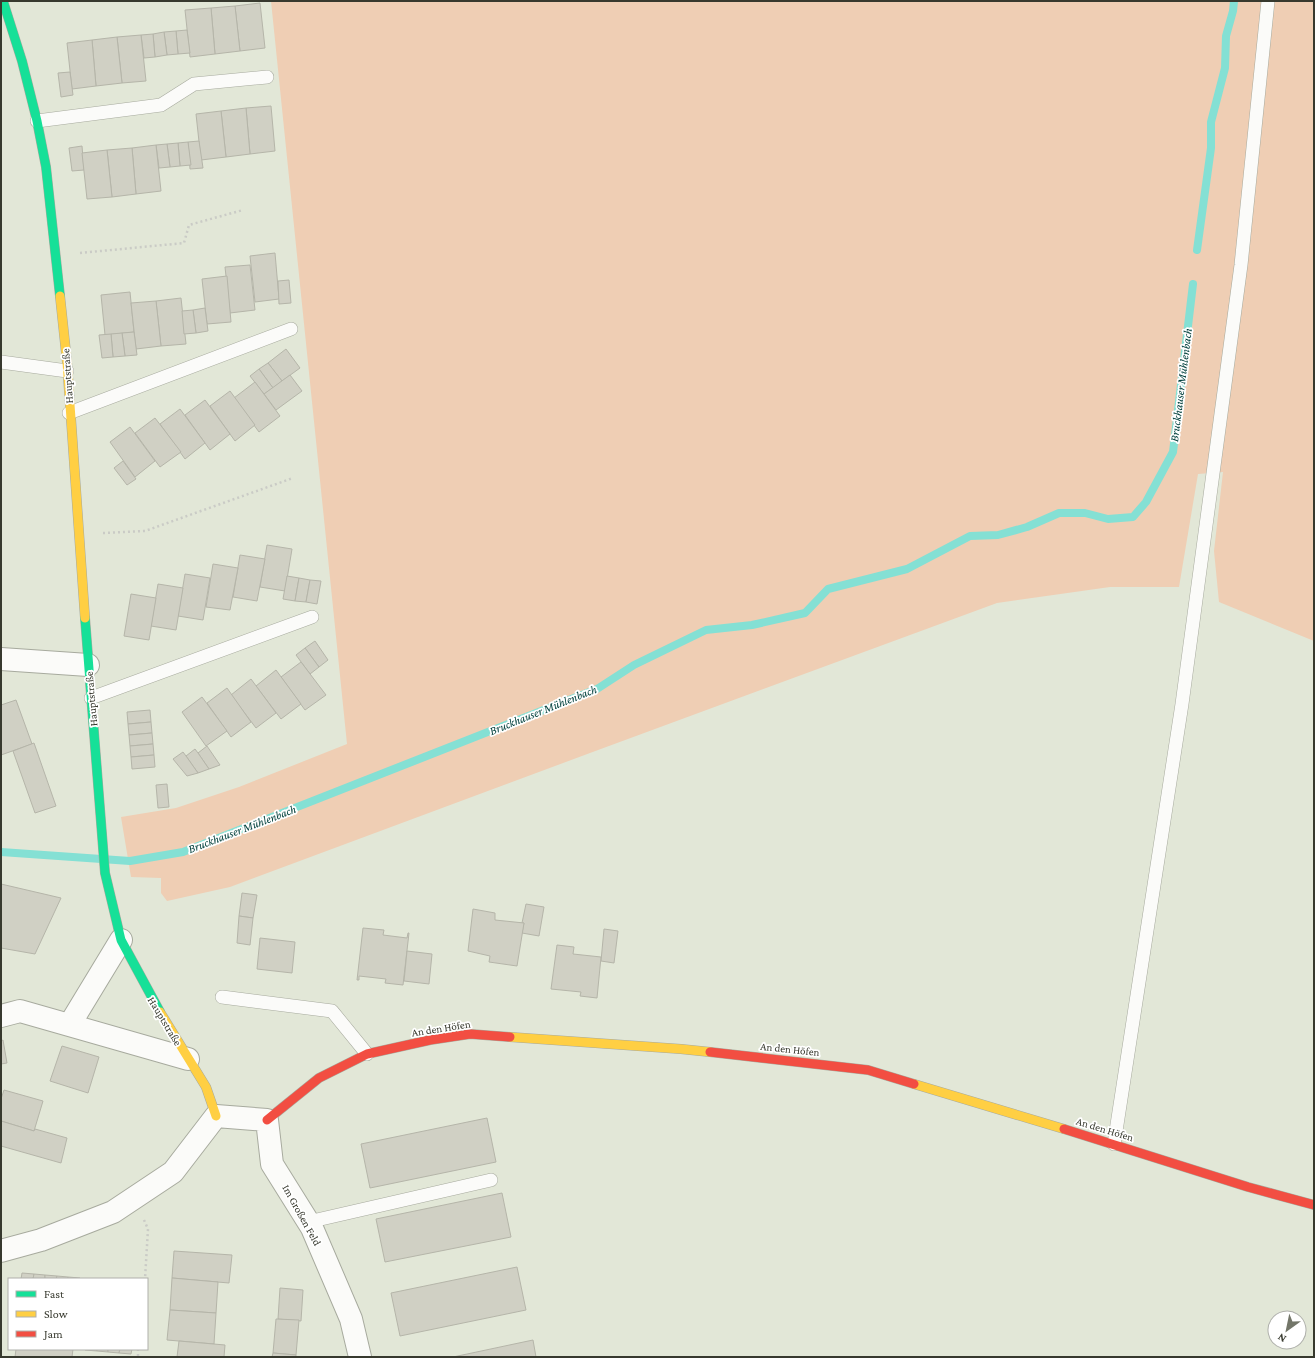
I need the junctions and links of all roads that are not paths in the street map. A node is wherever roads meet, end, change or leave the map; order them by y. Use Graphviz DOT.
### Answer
graph roads {
  1 [pos="3,1"];
  2 [pos="1268,1"];
  3 [pos="267,77"];
  4 [pos="38,121"];
  5 [pos="291,329"];
  6 [pos="1,362"];
  7 [pos="67,371"];
  8 [pos="69,413"];
  9 [pos="312,617"];
  10 [pos="1,659"];
  11 [pos="88,665"];
  12 [pos="91,698"];
  13 [pos="121,940"];
  14 [pos="222,997"];
  15 [pos="1,1016"];
  16 [pos="70,1024"];
  17 [pos="367,1054"];
  18 [pos="188,1059"];
  19 [pos="216,1116"];
  20 [pos="267,1120"];
  21 [pos="1114,1144"];
  22 [pos="491,1180"];
  23 [pos="1314,1205"];
  24 [pos="308,1222"];
  25 [pos="1,1251"];
  26 [pos="360,1357"];
  1 -- 4 [label="street, Hauptstraße"];
  2 -- 21 [label="lane"];
  3 -- 4 [label="lane"];
  4 -- 7 [label="street, Hauptstraße"];
  5 -- 8 [label="lane"];
  6 -- 7 [label="lane"];
  7 -- 8 [label="street, Hauptstraße"];
  8 -- 11 [label="street, Hauptstraße"];
  9 -- 12 [label="lane"];
  10 -- 11 [label="street"];
  11 -- 12 [label="street, Hauptstraße"];
  12 -- 13 [label="street, Hauptstraße"];
  13 -- 16 [label="street"];
  13 -- 18 [label="street, Hauptstraße"];
  14 -- 17 [label="lane"];
  15 -- 16 [label="street"];
  16 -- 18 [label="street"];
  17 -- 20 [label="street, An den Höfen"];
  17 -- 21 [label="street, An den Höfen"];
  18 -- 19 [label="street, Hauptstraße"];
  19 -- 20 [label="street"];
  19 -- 25 [label="street"];
  20 -- 24 [label="street, Im Großen Feld"];
  21 -- 23 [label="street, An den Höfen"];
  22 -- 24 [label="lane"];
  24 -- 26 [label="street, Im Großen Feld"];
}
